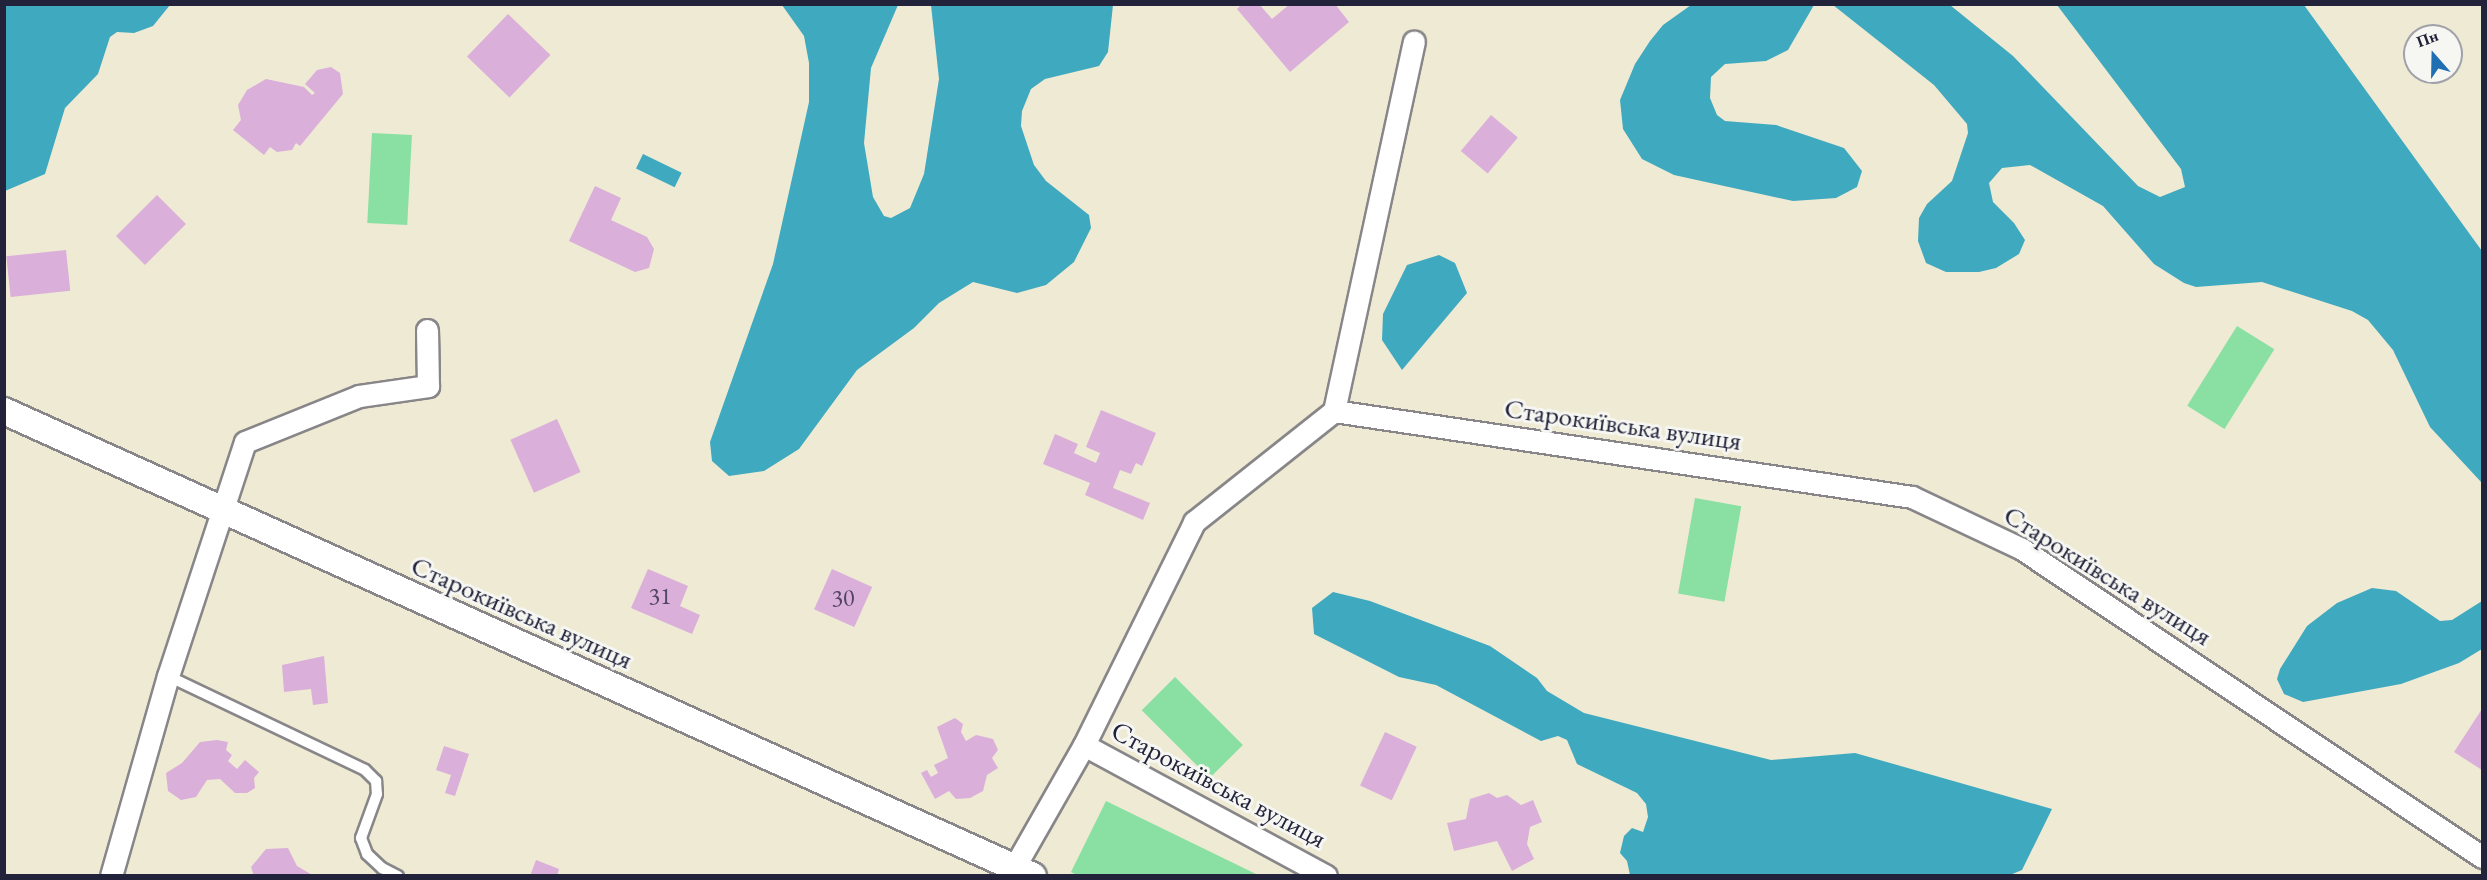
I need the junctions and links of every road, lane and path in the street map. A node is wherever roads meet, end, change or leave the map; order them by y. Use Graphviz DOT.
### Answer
graph roads {
  1 [pos="1414,42"];
  2 [pos="427,330"];
  3 [pos="4,411"];
  4 [pos="1334,411"];
  5 [pos="220,510"];
  6 [pos="168,676"];
  7 [pos="1084,745"];
  8 [pos="2482,857"];
  9 [pos="1024,871"];
  10 [pos="111,876"];
  11 [pos="398,876"];
  12 [pos="1326,876"];
  1 -- 4 [label="street"];
  2 -- 5 [label="street"];
  3 -- 5 [label="street, Старокиївська вулиця"];
  4 -- 7 [label="street, Старокиївська вулиця"];
  4 -- 8 [label="street, Старокиївська вулиця"];
  5 -- 6 [label="street"];
  5 -- 9 [label="street, Старокиївська вулиця"];
  6 -- 10 [label="street"];
  6 -- 11 [label="lane"];
  7 -- 9 [label="street, Старокиївська вулиця"];
  7 -- 12 [label="street, Старокиївська вулиця"];
}
